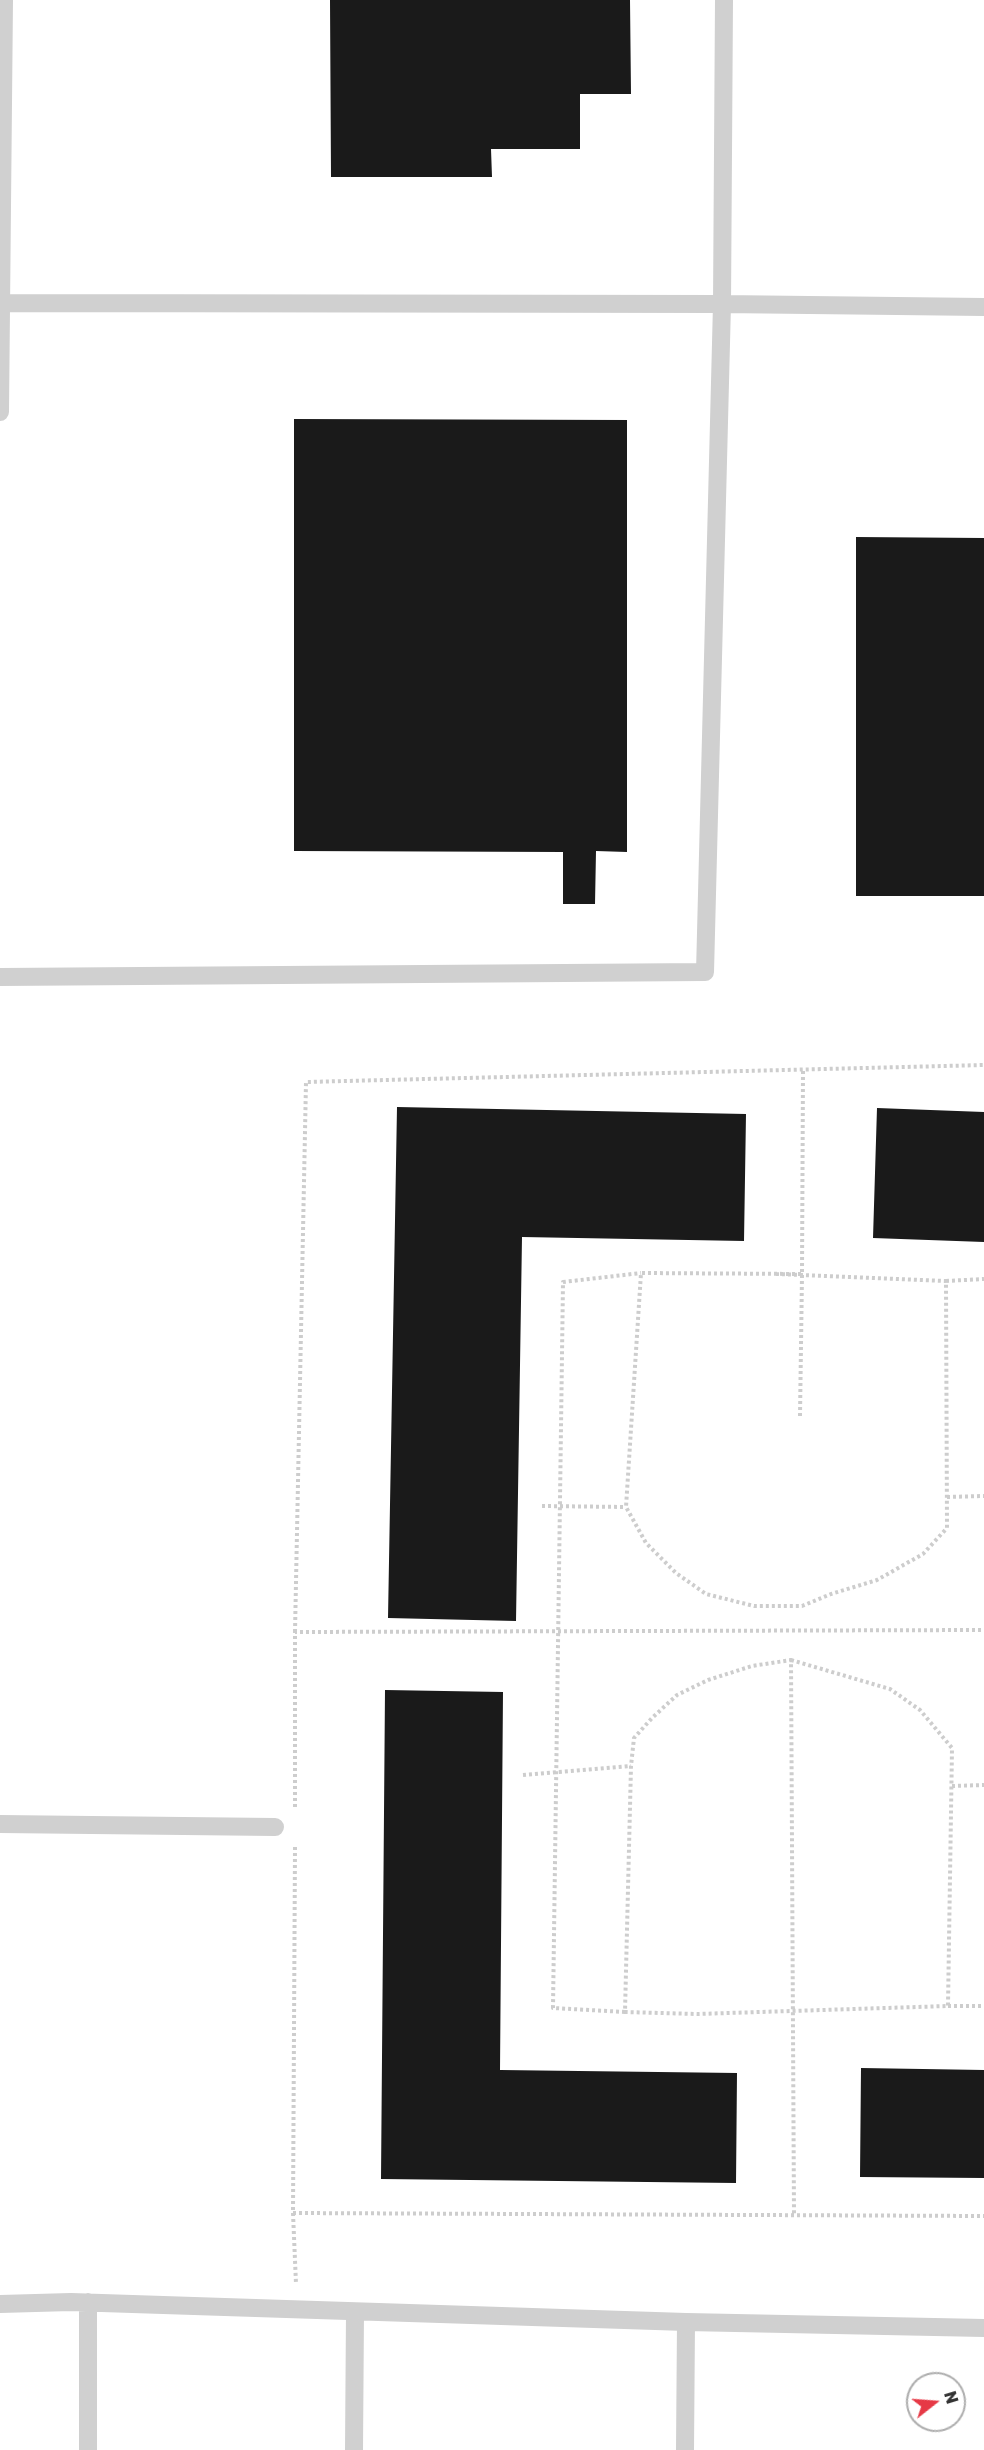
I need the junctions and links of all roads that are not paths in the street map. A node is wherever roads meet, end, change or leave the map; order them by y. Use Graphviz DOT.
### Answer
graph roads {
  1 [pos="4,0"];
  2 [pos="724,0"];
  3 [pos="1,303"];
  4 [pos="722,303"];
  5 [pos="984,307"];
  6 [pos="0,412"];
  7 [pos="0,977"];
  8 [pos="0,1824"];
  9 [pos="275,1827"];
  10 [pos="88,2302"];
  11 [pos="0,2304"];
  12 [pos="355,2312"];
  13 [pos="686,2322"];
  14 [pos="984,2328"];
  15 [pos="88,2450"];
  16 [pos="354,2450"];
  17 [pos="685,2450"];
  1 -- 3 [label="lane"];
  2 -- 4 [label="lane"];
  3 -- 4 [label="lane"];
  3 -- 6 [label="lane"];
  4 -- 5 [label="lane"];
  4 -- 7 [label="lane"];
  8 -- 9 [label="lane"];
  10 -- 11 [label="lane"];
  10 -- 12 [label="lane"];
  10 -- 15 [label="lane"];
  12 -- 13 [label="lane"];
  12 -- 16 [label="lane"];
  13 -- 14 [label="lane"];
  13 -- 17 [label="lane"];
}
